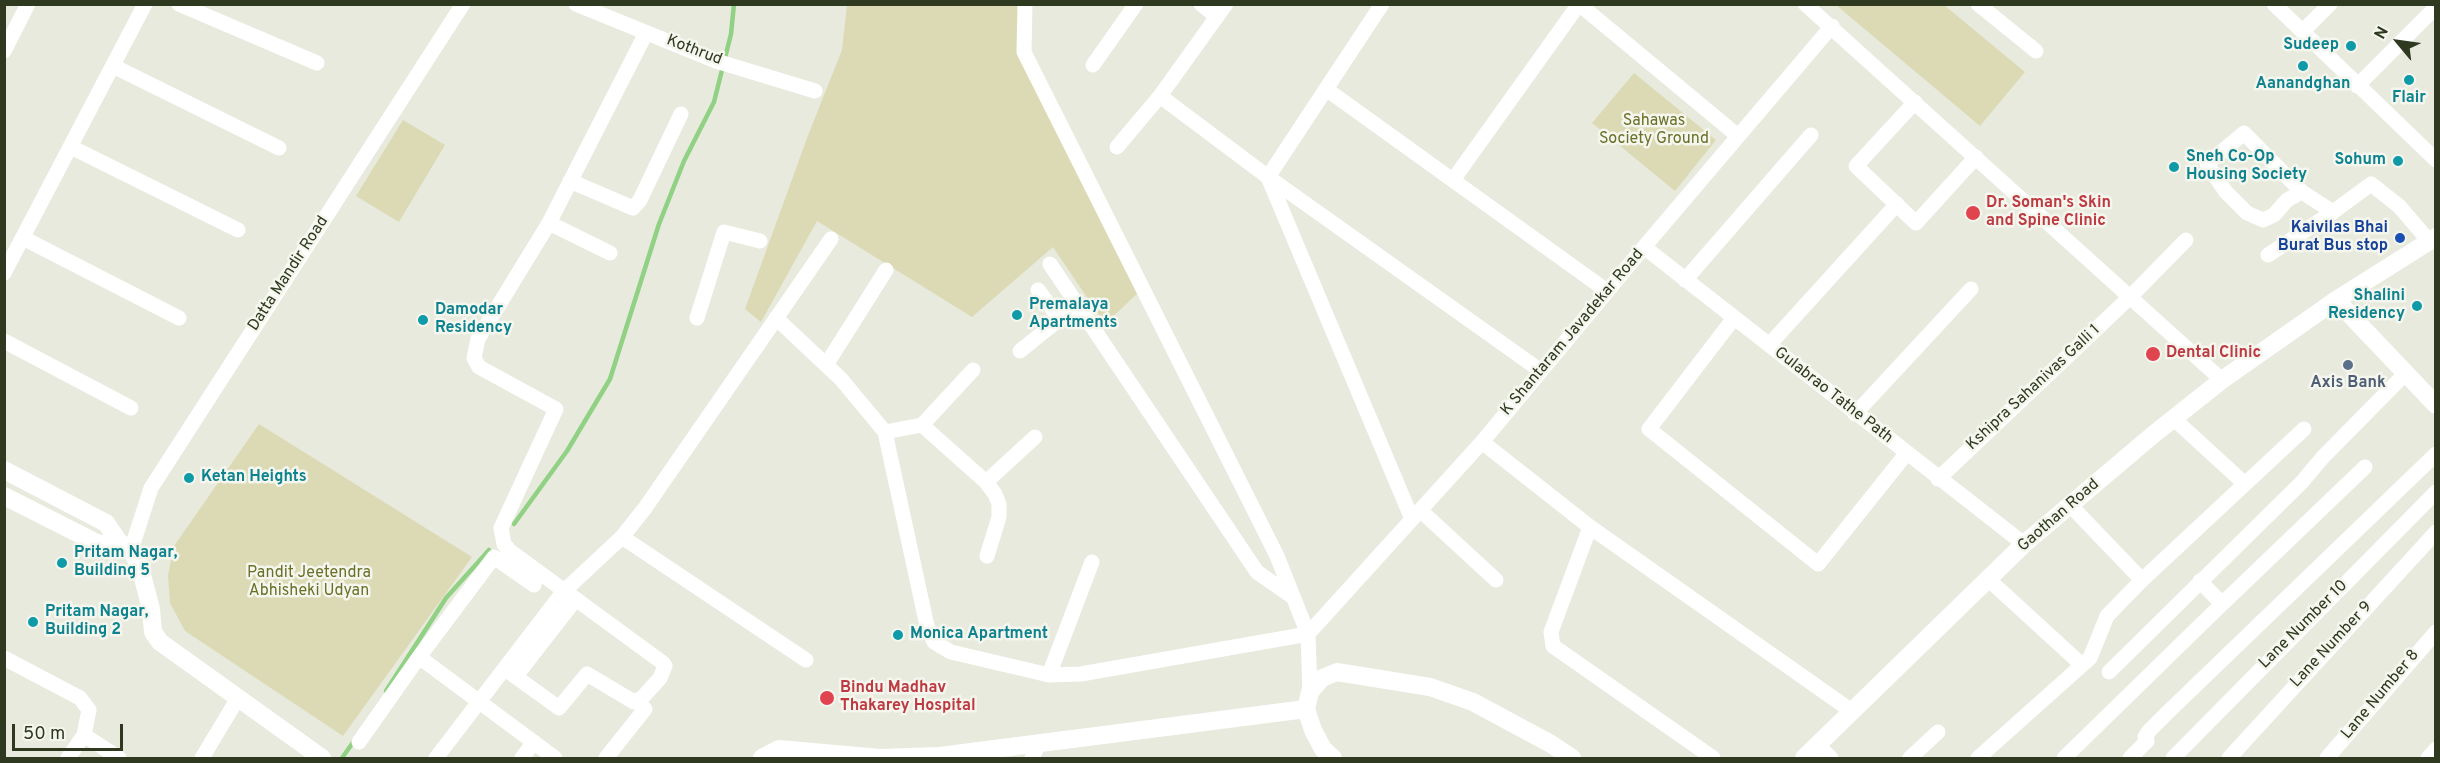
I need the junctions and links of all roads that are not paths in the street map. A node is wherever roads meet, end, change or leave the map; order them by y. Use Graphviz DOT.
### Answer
graph roads {
  1 [pos="28,4"];
  2 [pos="145,4"];
  3 [pos="179,4"];
  4 [pos="463,4"];
  5 [pos="576,4"];
  6 [pos="1025,4"];
  7 [pos="1136,4"];
  8 [pos="1201,4"];
  9 [pos="1382,4"];
  10 [pos="1579,4"];
  11 [pos="1805,4"];
  12 [pos="1978,4"];
  13 [pos="2274,4"];
  14 [pos="2330,4"];
  15 [pos="2436,7"];
  16 [pos="1222,11"];
  17 [pos="1832,26"];
  18 [pos="2303,31"];
  19 [pos="646,33"];
  20 [pos="4,51"];
  21 [pos="2036,51"];
  22 [pos="317,63"];
  23 [pos="1093,65"];
  24 [pos="113,66"];
  25 [pos="2357,86"];
  26 [pos="1326,89"];
  27 [pos="815,91"];
  28 [pos="1160,96"];
  29 [pos="1915,102"];
  30 [pos="681,114"];
  31 [pos="1811,135"];
  32 [pos="1738,136"];
  33 [pos="70,147"];
  34 [pos="1117,147"];
  35 [pos="279,148"];
  36 [pos="1976,157"];
  37 [pos="2436,160"];
  38 [pos="1268,177"];
  39 [pos="1453,180"];
  40 [pos="570,181"];
  41 [pos="2302,192"];
  42 [pos="1897,204"];
  43 [pos="2333,212"];
  44 [pos="549,223"];
  45 [pos="238,230"];
  46 [pos="23,238"];
  47 [pos="831,239"];
  48 [pos="2432,239"];
  49 [pos="2186,240"];
  50 [pos="760,241"];
  51 [pos="1644,247"];
  52 [pos="610,253"];
  53 [pos="2268,255"];
  54 [pos="1050,264"];
  55 [pos="886,270"];
  56 [pos="4,273"];
  57 [pos="1685,280"];
  58 [pos="1971,289"];
  59 [pos="1038,290"];
  60 [pos="1607,291"];
  61 [pos="2130,297"];
  62 [pos="2336,300"];
  63 [pos="1077,305"];
  64 [pos="179,318"];
  65 [pos="697,318"];
  66 [pos="777,318"];
  67 [pos="1059,318"];
  68 [pos="1734,318"];
  69 [pos="4,341"];
  70 [pos="1769,345"];
  71 [pos="1020,351"];
  72 [pos="826,365"];
  73 [pos="973,370"];
  74 [pos="1541,372"];
  75 [pos="2405,374"];
  76 [pos="2222,380"];
  77 [pos="2436,405"];
  78 [pos="130,408"];
  79 [pos="1855,414"];
  80 [pos="2174,419"];
  81 [pos="922,425"];
  82 [pos="2304,429"];
  83 [pos="885,432"];
  84 [pos="1035,437"];
  85 [pos="1482,442"];
  86 [pos="1906,454"];
  87 [pos="2436,454"];
  88 [pos="2365,467"];
  89 [pos="4,470"];
  90 [pos="1938,479"];
  91 [pos="986,482"];
  92 [pos="2245,484"];
  93 [pos="2436,492"];
  94 [pos="4,496"];
  95 [pos="2070,505"];
  96 [pos="1416,515"];
  97 [pos="1590,527"];
  98 [pos="2436,532"];
  99 [pos="622,537"];
  100 [pos="2024,544"];
  101 [pos="125,546"];
  102 [pos="987,556"];
  103 [pos="1092,562"];
  104 [pos="1988,579"];
  105 [pos="1496,580"];
  106 [pos="2142,580"];
  107 [pos="2200,581"];
  108 [pos="534,585"];
  109 [pos="569,595"];
  110 [pos="1293,597"];
  111 [pos="2222,604"];
  112 [pos="2436,632"];
  113 [pos="1308,634"];
  114 [pos="419,657"];
  115 [pos="4,658"];
  116 [pos="806,660"];
  117 [pos="2082,665"];
  118 [pos="511,672"];
  119 [pos="2109,672"];
  120 [pos="1049,675"];
  121 [pos="238,698"];
  122 [pos="1308,700"];
  123 [pos="480,702"];
  124 [pos="645,709"];
  125 [pos="1853,712"];
  126 [pos="1938,732"];
  127 [pos="84,735"];
  128 [pos="359,742"];
  129 [pos="534,742"];
  130 [pos="1818,746"];
  131 [pos="2436,749"];
  132 [pos="1035,751"];
  133 [pos="1006,753"];
  134 [pos="443,756"];
  135 [pos="880,758"];
  136 [pos="68,759"];
  137 [pos="119,759"];
  138 [pos="202,759"];
  139 [pos="322,759"];
  140 [pos="522,759"];
  141 [pos="555,759"];
  142 [pos="606,759"];
  143 [pos="762,759"];
  144 [pos="1334,759"];
  145 [pos="1572,759"];
  146 [pos="1713,759"];
  147 [pos="1804,759"];
  148 [pos="1832,759"];
  149 [pos="1910,759"];
  150 [pos="1978,759"];
  151 [pos="2064,759"];
  152 [pos="2130,759"];
  153 [pos="2173,759"];
  154 [pos="2229,759"];
  155 [pos="2327,759"];
  156 [pos="2428,759"];
  1 -- 20 [label="street"];
  2 -- 24 [label="street"];
  3 -- 22 [label="street"];
  4 -- 101 [label="street, Datta Mandir Road"];
  5 -- 19 [label="street, Kothrud"];
  6 -- 110 [label="street"];
  7 -- 23 [label="street"];
  8 -- 16 [label="street"];
  9 -- 26 [label="street"];
  10 -- 32 [label="street"];
  10 -- 39 [label="street"];
  11 -- 17 [label="street"];
  12 -- 21 [label="street"];
  13 -- 18 [label="street"];
  14 -- 18 [label="street"];
  15 -- 25 [label="street"];
  16 -- 28 [label="street"];
  17 -- 29 [label="street"];
  17 -- 32 [label="street, K Shantaram Javadekar Road"];
  18 -- 25 [label="street"];
  19 -- 27 [label="street, Kothrud"];
  19 -- 40 [label="street"];
  24 -- 33 [label="street"];
  24 -- 35 [label="street"];
  25 -- 37 [label="street"];
  26 -- 38 [label="street"];
  26 -- 39 [label="street"];
  28 -- 34 [label="street"];
  28 -- 38 [label="street"];
  29 -- 36 [label="street"];
  29 -- 42 [label="street"];
  30 -- 40 [label="street"];
  31 -- 57 [label="street"];
  32 -- 51 [label="street, K Shantaram Javadekar Road"];
  33 -- 45 [label="street"];
  33 -- 46 [label="street"];
  36 -- 42 [label="street"];
  36 -- 61 [label="street"];
  38 -- 74 [label="street"];
  38 -- 96 [label="street"];
  39 -- 60 [label="street"];
  40 -- 44 [label="street"];
  41 -- 41 [label="street"];
  41 -- 43 [label="street"];
  42 -- 70 [label="street"];
  43 -- 48 [label="street"];
  43 -- 53 [label="street"];
  44 -- 52 [label="street"];
  44 -- 109 [label="street"];
  46 -- 56 [label="street"];
  46 -- 64 [label="street"];
  47 -- 66 [label="street"];
  48 -- 62 [label="street, Gaothan Road"];
  49 -- 61 [label="street, Kshipra Sahanivas Galli 1"];
  50 -- 65 [label="street"];
  51 -- 57 [label="street, Gulabrao Tathe Path"];
  51 -- 60 [label="street, K Shantaram Javadekar Road"];
  54 -- 63 [label="street"];
  55 -- 72 [label="street"];
  57 -- 68 [label="street, Gulabrao Tathe Path"];
  58 -- 79 [label="street"];
  59 -- 67 [label="street"];
  60 -- 74 [label="street, K Shantaram Javadekar Road"];
  61 -- 76 [label="street"];
  61 -- 90 [label="street, Kshipra Sahanivas Galli 1"];
  62 -- 75 [label="street"];
  62 -- 76 [label="street, Gaothan Road"];
  63 -- 67 [label="street"];
  63 -- 110 [label="street"];
  66 -- 72 [label="street"];
  66 -- 99 [label="street"];
  67 -- 71 [label="street"];
  68 -- 70 [label="street, Gulabrao Tathe Path"];
  68 -- 86 [label="street"];
  69 -- 78 [label="street"];
  70 -- 79 [label="street, Gulabrao Tathe Path"];
  72 -- 83 [label="street"];
  73 -- 81 [label="street"];
  74 -- 85 [label="street, K Shantaram Javadekar Road"];
  75 -- 77 [label="street"];
  75 -- 107 [label="street"];
  76 -- 80 [label="street, Gaothan Road"];
  79 -- 86 [label="street, Gulabrao Tathe Path"];
  80 -- 92 [label="street"];
  80 -- 95 [label="street, Gaothan Road"];
  81 -- 83 [label="street"];
  81 -- 91 [label="street"];
  82 -- 92 [label="street"];
  83 -- 120 [label="street"];
  84 -- 91 [label="street"];
  85 -- 96 [label="street, K Shantaram Javadekar Road"];
  85 -- 97 [label="street"];
  86 -- 90 [label="street, Gulabrao Tathe Path"];
  87 -- 152 [label="street"];
  88 -- 111 [label="street"];
  89 -- 101 [label="street"];
  90 -- 100 [label="street, Gulabrao Tathe Path"];
  91 -- 102 [label="street"];
  92 -- 106 [label="street"];
  93 -- 153 [label="street, Lane Number 10"];
  94 -- 101 [label="street"];
  95 -- 100 [label="street, Gaothan Road"];
  95 -- 106 [label="street"];
  96 -- 105 [label="street"];
  96 -- 113 [label="street, K Shantaram Javadekar Road"];
  97 -- 125 [label="street"];
  97 -- 146 [label="street"];
  98 -- 154 [label="street, Lane Number 9"];
  99 -- 109 [label="street"];
  99 -- 116 [label="street"];
  100 -- 104 [label="street, Gaothan Road"];
  101 -- 121 [label="street"];
  103 -- 120 [label="street"];
  104 -- 117 [label="street"];
  104 -- 125 [label="street, Gaothan Road"];
  106 -- 117 [label="street"];
  107 -- 111 [label="street"];
  107 -- 119 [label="street"];
  108 -- 114 [label="street"];
  109 -- 118 [label="street"];
  109 -- 118 [label="street"];
  110 -- 113 [label="street"];
  111 -- 151 [label="street"];
  112 -- 155 [label="street, Lane Number 8"];
  113 -- 120 [label="street"];
  113 -- 122 [label="street"];
  114 -- 123 [label="street"];
  114 -- 128 [label="street"];
  115 -- 127 [label="street"];
  117 -- 150 [label="street"];
  118 -- 123 [label="street"];
  121 -- 138 [label="street"];
  121 -- 139 [label="street"];
  122 -- 132 [label="street"];
  122 -- 144 [label="street"];
  122 -- 145 [label="street"];
  123 -- 129 [label="street"];
  123 -- 134 [label="street"];
  124 -- 142 [label="street"];
  125 -- 130 [label="street, Gaothan Road"];
  126 -- 149 [label="street"];
  127 -- 136 [label="street"];
  127 -- 137 [label="street"];
  129 -- 140 [label="street"];
  129 -- 141 [label="street"];
  130 -- 147 [label="street, Gaothan Road"];
  130 -- 148 [label="street"];
  131 -- 156 [label="street"];
  132 -- 133 [label="street"];
  133 -- 135 [label="street"];
  135 -- 143 [label="street"];
}
